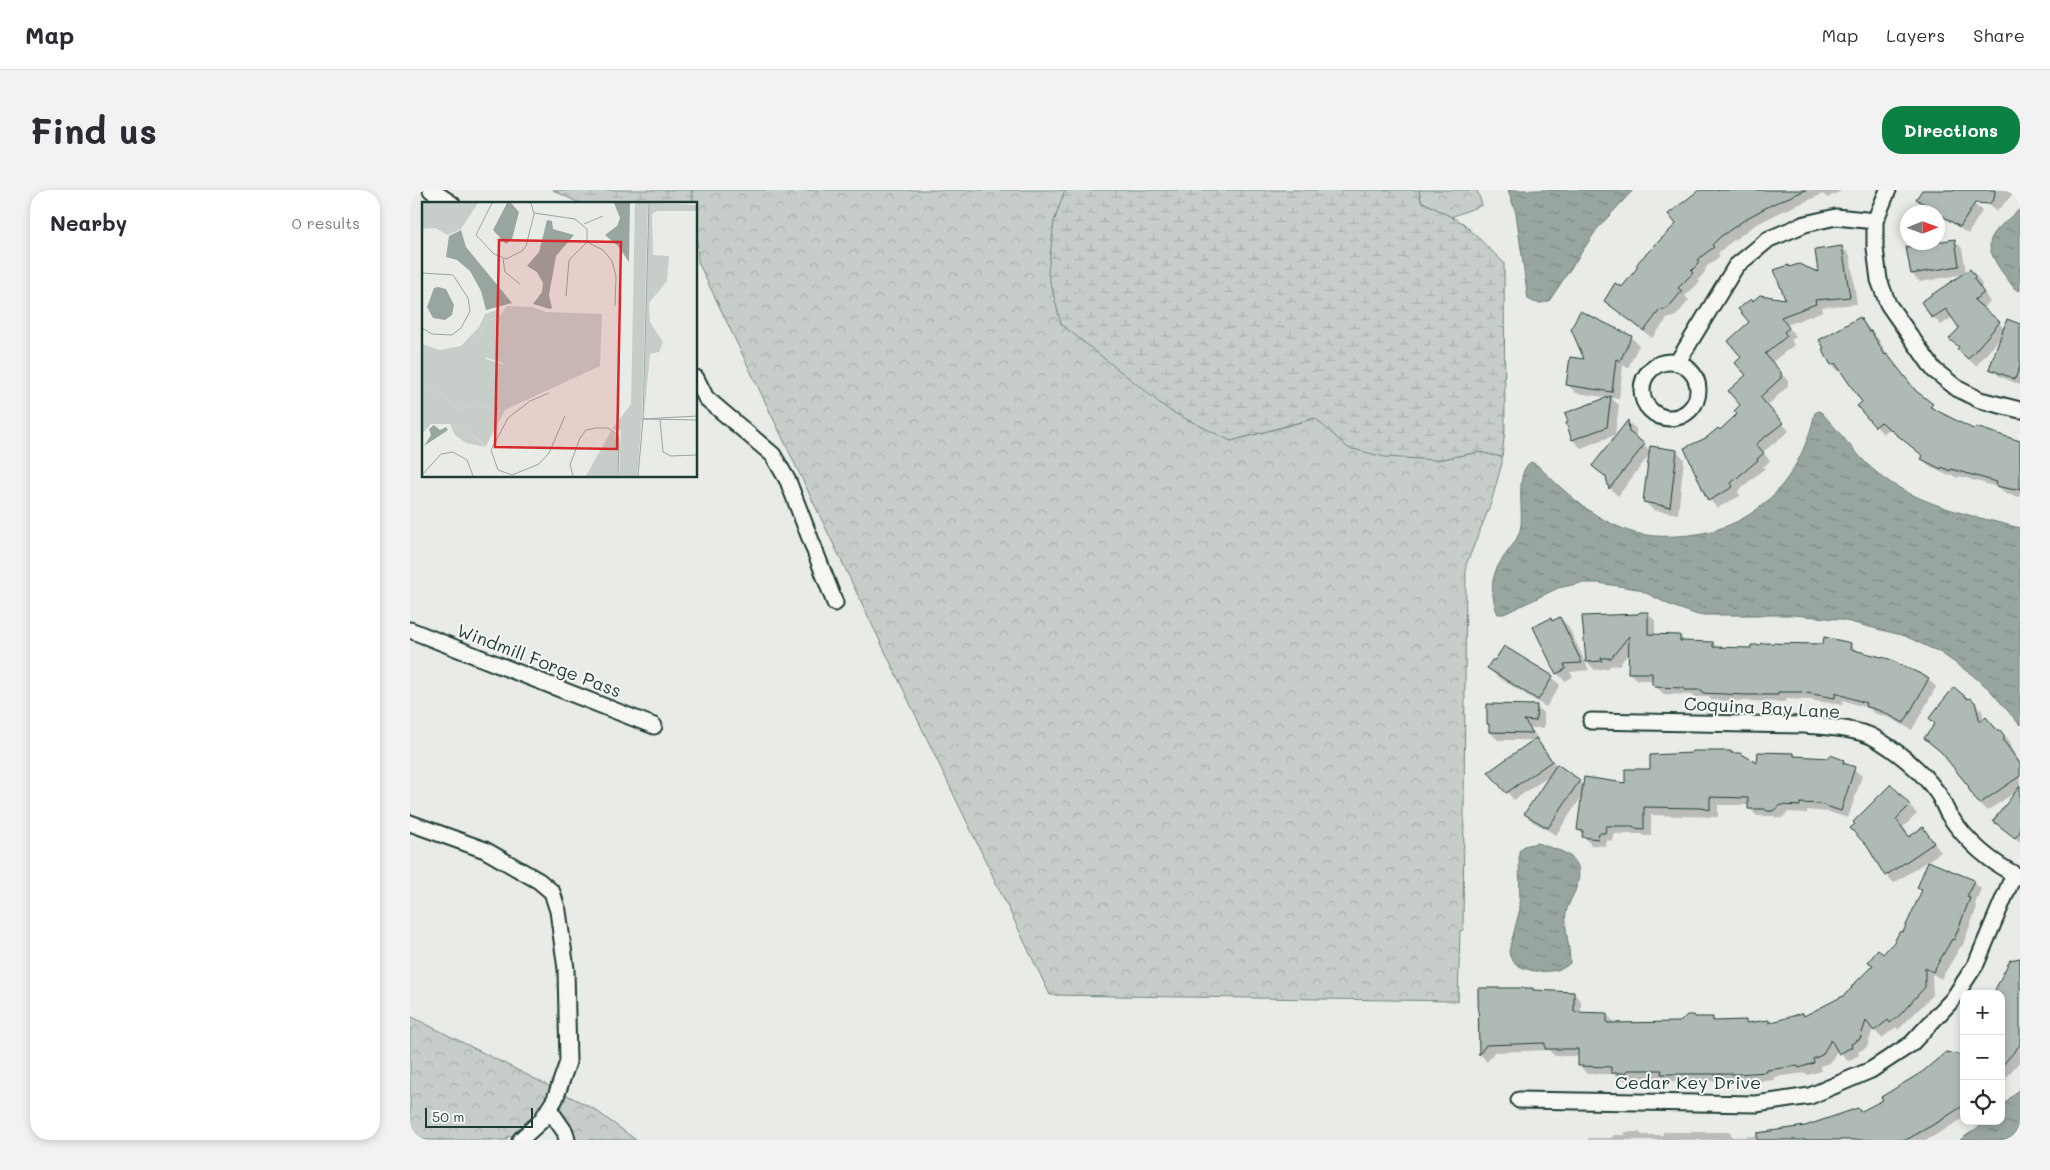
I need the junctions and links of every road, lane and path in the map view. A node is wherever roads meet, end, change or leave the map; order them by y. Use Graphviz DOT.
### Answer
graph roads {
  1 [pos="431,190"];
  2 [pos="1888,190"];
  3 [pos="449,202"];
  4 [pos="1875,221"];
  5 [pos="1677,362"];
  6 [pos="698,382"];
  7 [pos="2020,410"];
  8 [pos="835,603"];
  9 [pos="410,630"];
  10 [pos="1592,721"];
  11 [pos="654,726"];
  12 [pos="410,823"];
  13 [pos="2017,875"];
  14 [pos="1520,1100"];
  15 [pos="549,1108"];
  16 [pos="520,1140"];
  17 [pos="567,1140"];
  1 -- 3 [label="street"];
  2 -- 4 [label="street"];
  4 -- 5 [label="street"];
  4 -- 7 [label="street"];
  6 -- 8 [label="street"];
  9 -- 11 [label="street, Windmill Forge Pass"];
  10 -- 13 [label="street, Coquina Bay Lane"];
  12 -- 15 [label="street"];
  13 -- 14 [label="street, Cedar Key Drive"];
  15 -- 16 [label="street"];
  15 -- 17 [label="street"];
}
